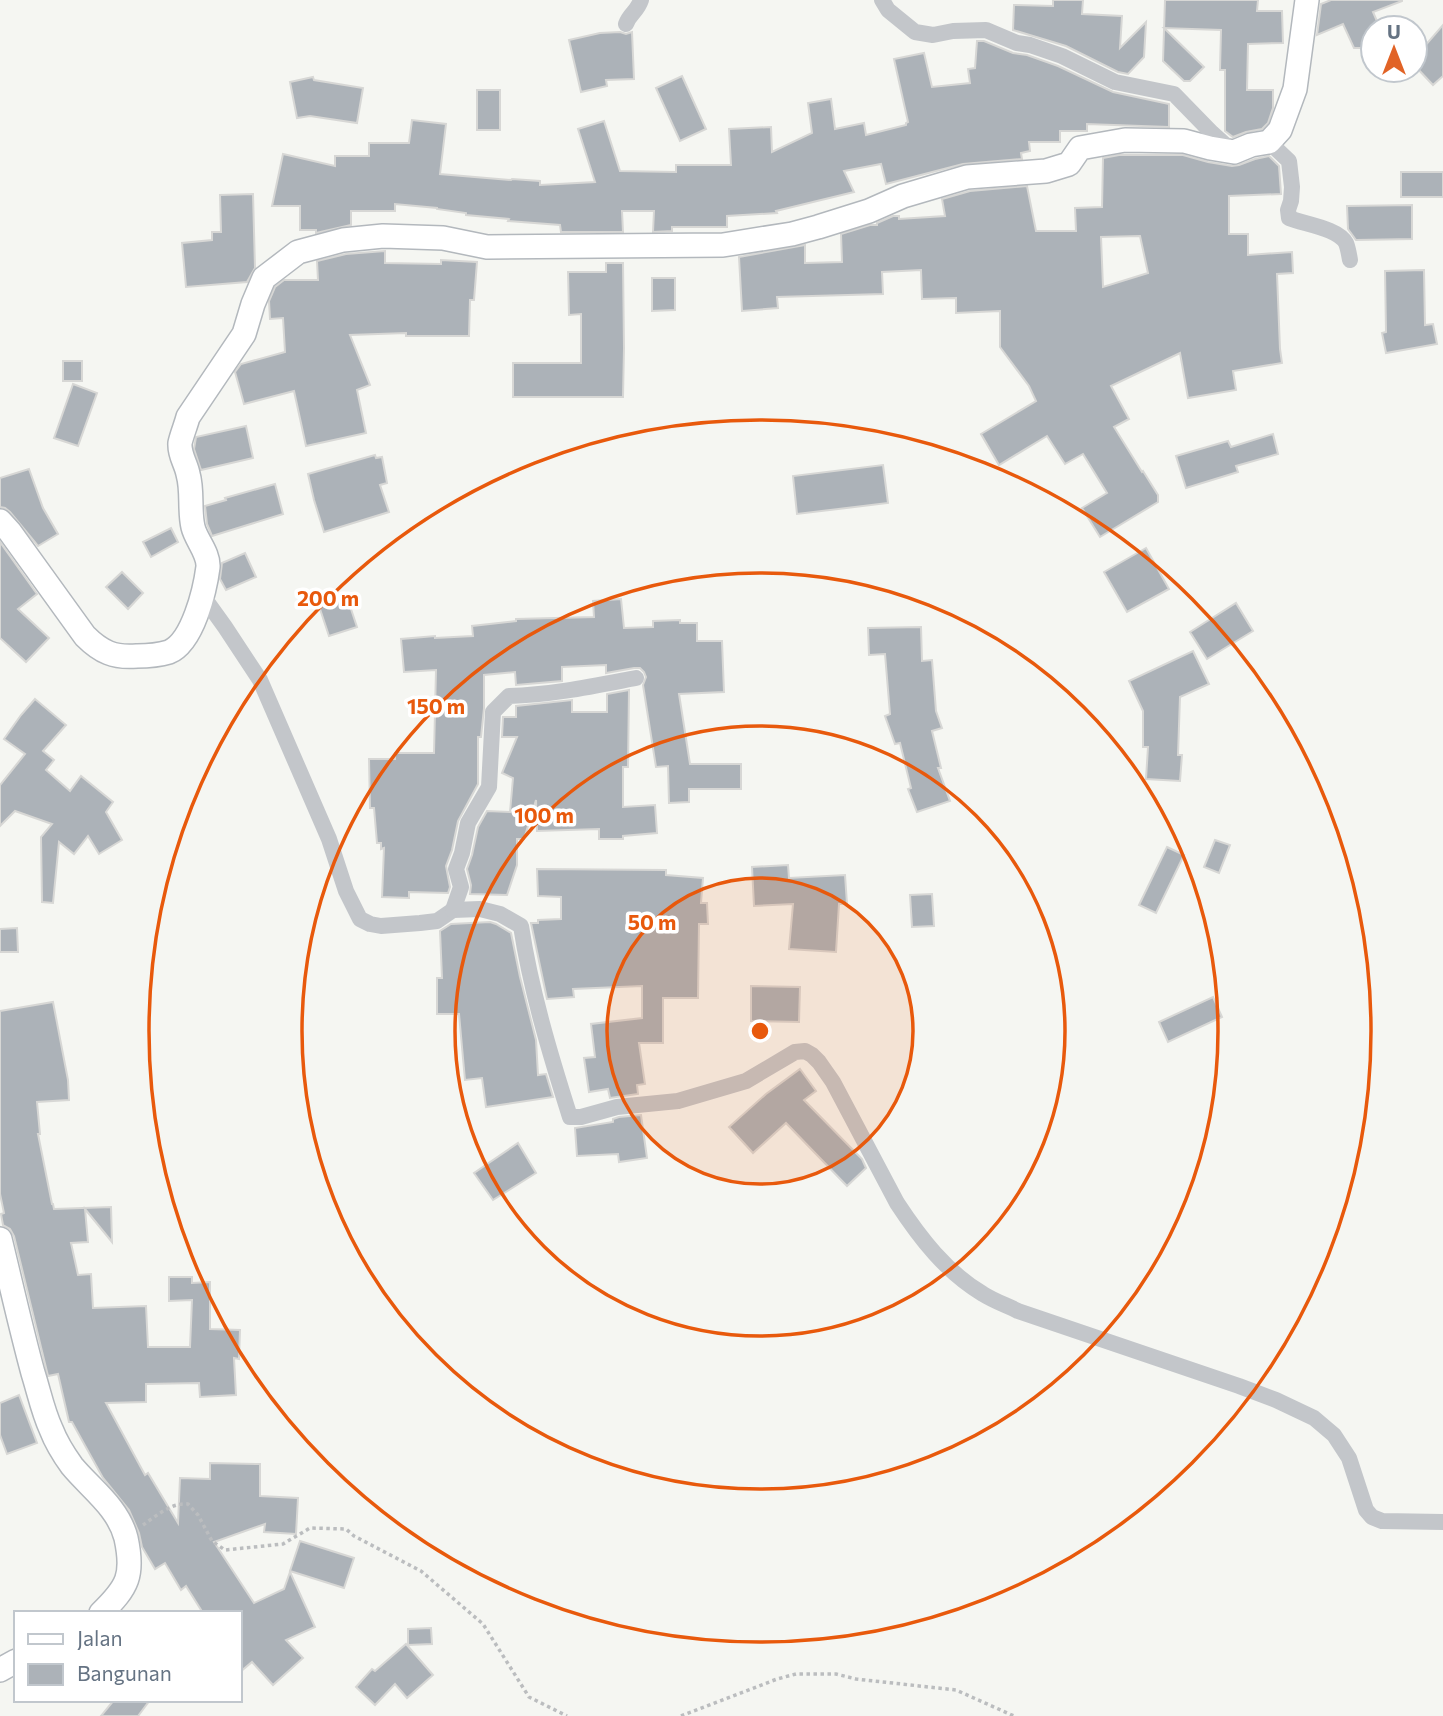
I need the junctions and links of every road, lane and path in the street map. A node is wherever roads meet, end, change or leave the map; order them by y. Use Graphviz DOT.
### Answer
graph roads {
  1 [pos="640,0"];
  2 [pos="882,0"];
  3 [pos="1307,0"];
  4 [pos="626,24"];
  5 [pos="1269,142"];
  6 [pos="1234,152"];
  7 [pos="1350,260"];
  8 [pos="0,521"];
  9 [pos="202,595"];
  10 [pos="636,678"];
  11 [pos="453,910"];
  12 [pos="0,1239"];
  13 [pos="1443,1522"];
  14 [pos="125,1536"];
  15 [pos="103,1611"];
  16 [pos="567,1716"];
  17 [pos="681,1716"];
  18 [pos="1014,1716"];
  1 -- 4 [label="street"];
  2 -- 6 [label="street"];
  3 -- 5 [label="street"];
  5 -- 6 [label="street"];
  5 -- 7 [label="street"];
  6 -- 9 [label="street"];
  8 -- 9 [label="street"];
  9 -- 11 [label="street"];
  10 -- 11 [label="street"];
  11 -- 13 [label="street"];
  12 -- 14 [label="street"];
  14 -- 15 [label="street"];
  14 -- 16 [label="path"];
  17 -- 18 [label="path"];
}
